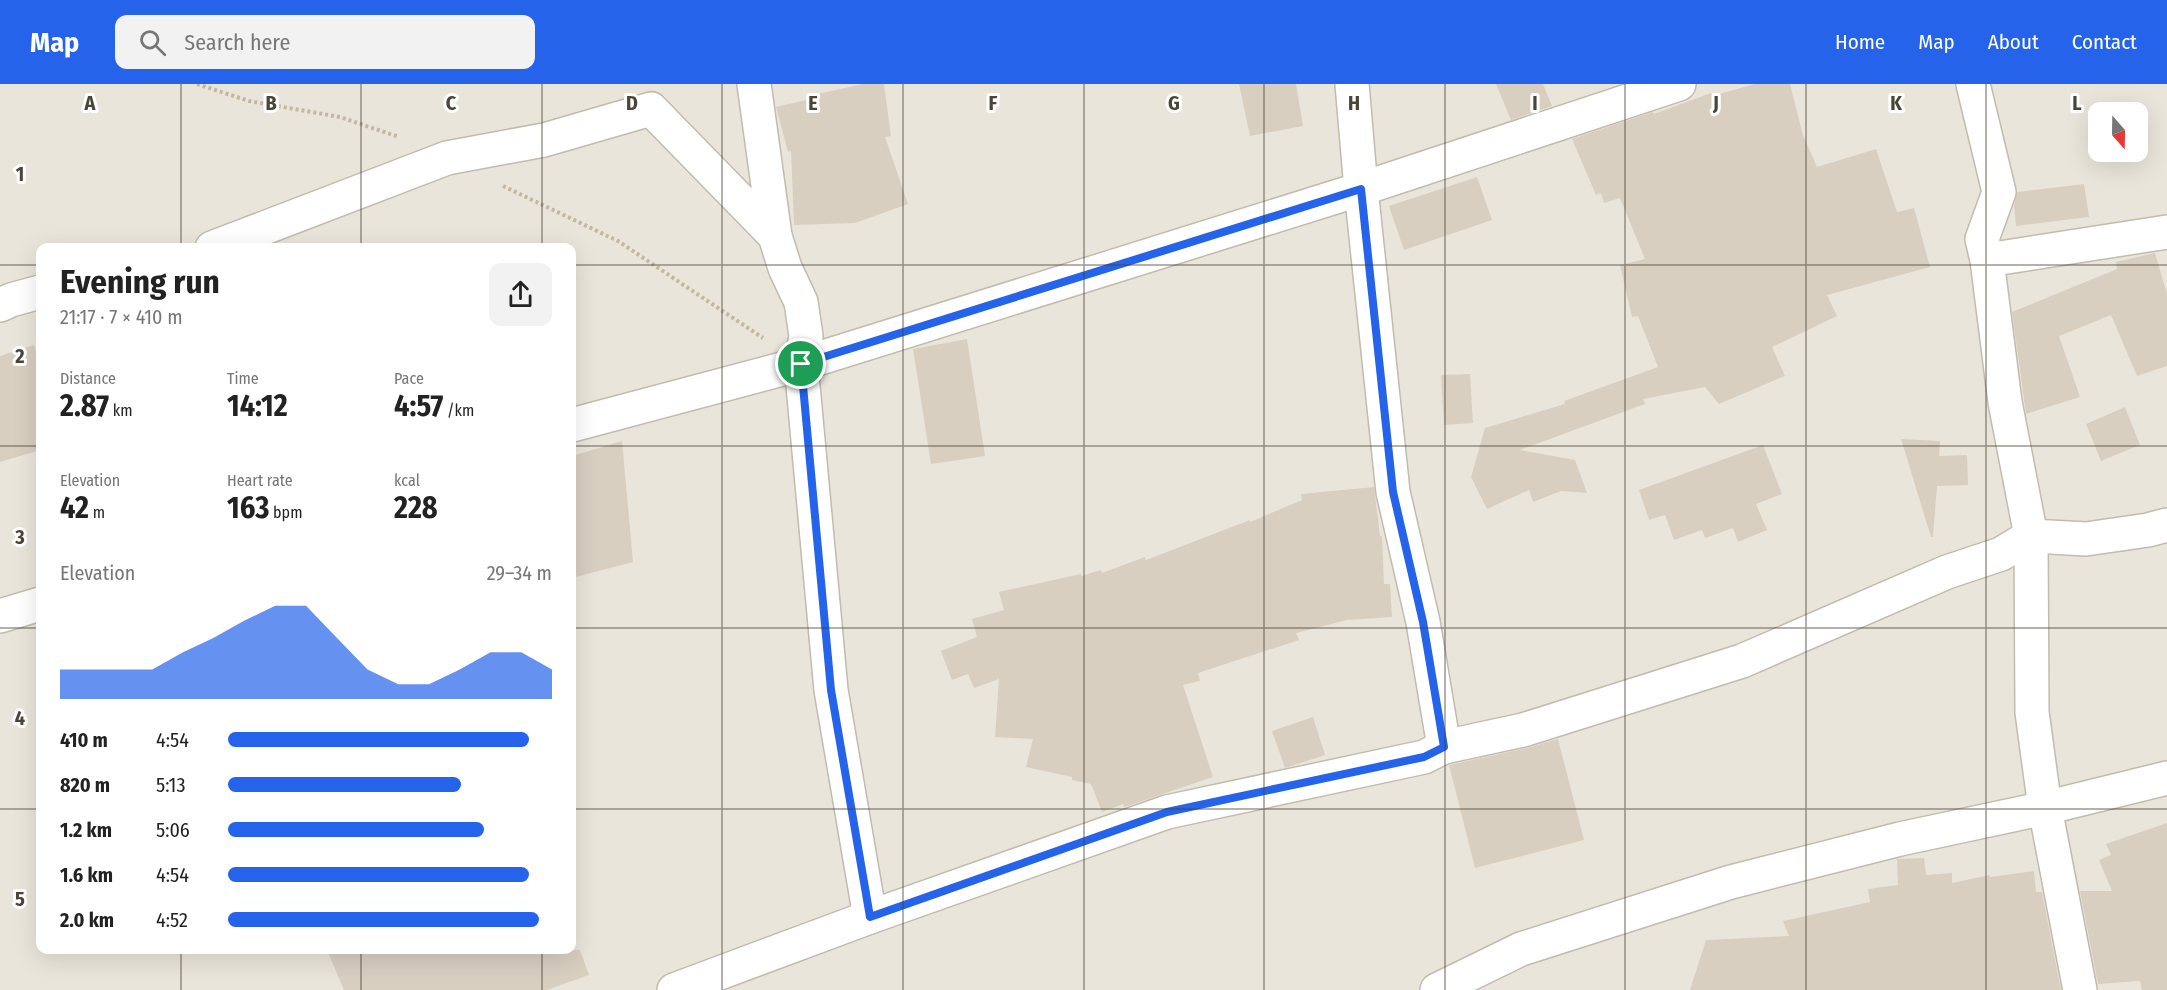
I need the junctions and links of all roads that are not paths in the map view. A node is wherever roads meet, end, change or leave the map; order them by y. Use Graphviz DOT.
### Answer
graph roads {
  1 [pos="754,84"];
  2 [pos="1352,84"];
  3 [pos="1679,84"];
  4 [pos="1973,84"];
  5 [pos="1361,189"];
  6 [pos="2167,232"];
  7 [pos="775,236"];
  8 [pos="225,243"];
  9 [pos="1987,260"];
  10 [pos="36,293"];
  11 [pos="0,305"];
  12 [pos="801,364"];
  13 [pos="576,424"];
  14 [pos="2167,525"];
  15 [pos="2031,536"];
  16 [pos="36,605"];
  17 [pos="0,616"];
  18 [pos="1444,747"];
  19 [pos="2167,778"];
  20 [pos="2045,808"];
  21 [pos="870,917"];
  22 [pos="674,990"];
  23 [pos="1437,990"];
  24 [pos="2080,990"];
  1 -- 7 [label="street"];
  2 -- 5 [label="street"];
  3 -- 5 [label="street"];
  4 -- 9 [label="street"];
  5 -- 12 [label="street"];
  5 -- 18 [label="street"];
  6 -- 9 [label="street"];
  7 -- 8 [label="street"];
  7 -- 12 [label="street"];
  9 -- 15 [label="street"];
  10 -- 11 [label="street"];
  12 -- 13 [label="street"];
  12 -- 21 [label="street"];
  14 -- 15 [label="street"];
  15 -- 18 [label="street"];
  15 -- 20 [label="street"];
  16 -- 17 [label="street"];
  18 -- 21 [label="street"];
  19 -- 20 [label="street"];
  20 -- 23 [label="street"];
  20 -- 24 [label="street"];
  21 -- 22 [label="street"];
}
